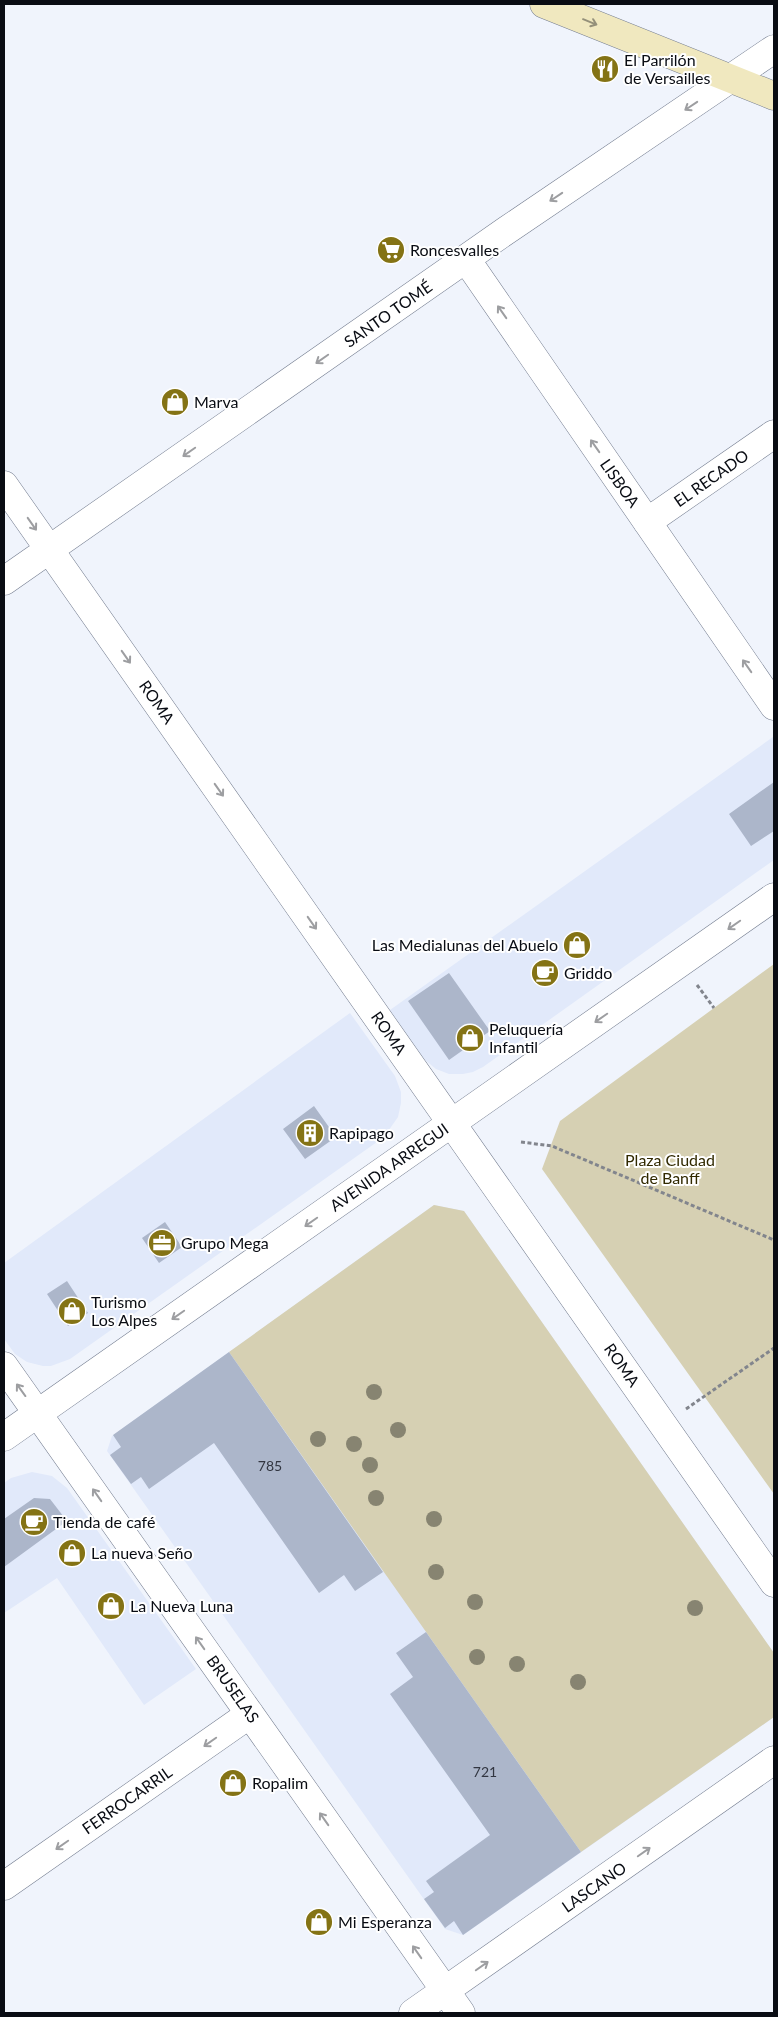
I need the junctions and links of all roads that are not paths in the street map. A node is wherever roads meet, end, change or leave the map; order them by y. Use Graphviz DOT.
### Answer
graph roads {
  1 [pos="544,4"];
  2 [pos="774,49"];
  3 [pos="731,78"];
  4 [pos="774,96"];
  5 [pos="466,259"];
  6 [pos="774,434"];
  7 [pos="4,485"];
  8 [pos="647,522"];
  9 [pos="49,549"];
  10 [pos="4,582"];
  11 [pos="774,706"];
  12 [pos="774,897"];
  13 [pos="452,1123"];
  14 [pos="4,1366"];
  15 [pos="38,1414"];
  16 [pos="4,1437"];
  17 [pos="774,1583"];
  18 [pos="250,1714"];
  19 [pos="774,1760"];
  20 [pos="4,1886"];
  21 [pos="445,1991"];
  22 [pos="413,2013"];
  23 [pos="461,2013"];
  1 -- 3 [label="street, one-way"];
  2 -- 3 [label="street, SANTO TOMÉ"];
  3 -- 4 [label="street"];
  3 -- 5 [label="street, SANTO TOMÉ, one-way"];
  8 -- 5 [label="street, LISBOA, one-way"];
  5 -- 9 [label="street, SANTO TOMÉ, one-way"];
  6 -- 8 [label="street, EL RECADO"];
  7 -- 9 [label="street, ROMA, one-way"];
  11 -- 8 [label="street, LISBOA, one-way"];
  9 -- 10 [label="street, SANTO TOMÉ"];
  9 -- 13 [label="street, ROMA, one-way"];
  12 -- 13 [label="street, AVENIDA ARREGUI, one-way"];
  13 -- 15 [label="street, AVENIDA ARREGUI, one-way"];
  13 -- 17 [label="street, ROMA"];
  15 -- 14 [label="street, BRUSELAS, one-way"];
  15 -- 16 [label="street, AVENIDA ARREGUI"];
  18 -- 15 [label="street, BRUSELAS, one-way"];
  18 -- 20 [label="street, FERROCARRIL, one-way"];
  21 -- 18 [label="street, BRUSELAS, one-way"];
  21 -- 19 [label="street, LASCANO, one-way"];
  21 -- 22 [label="street, LASCANO"];
  21 -- 23 [label="street, BRUSELAS"];
}
